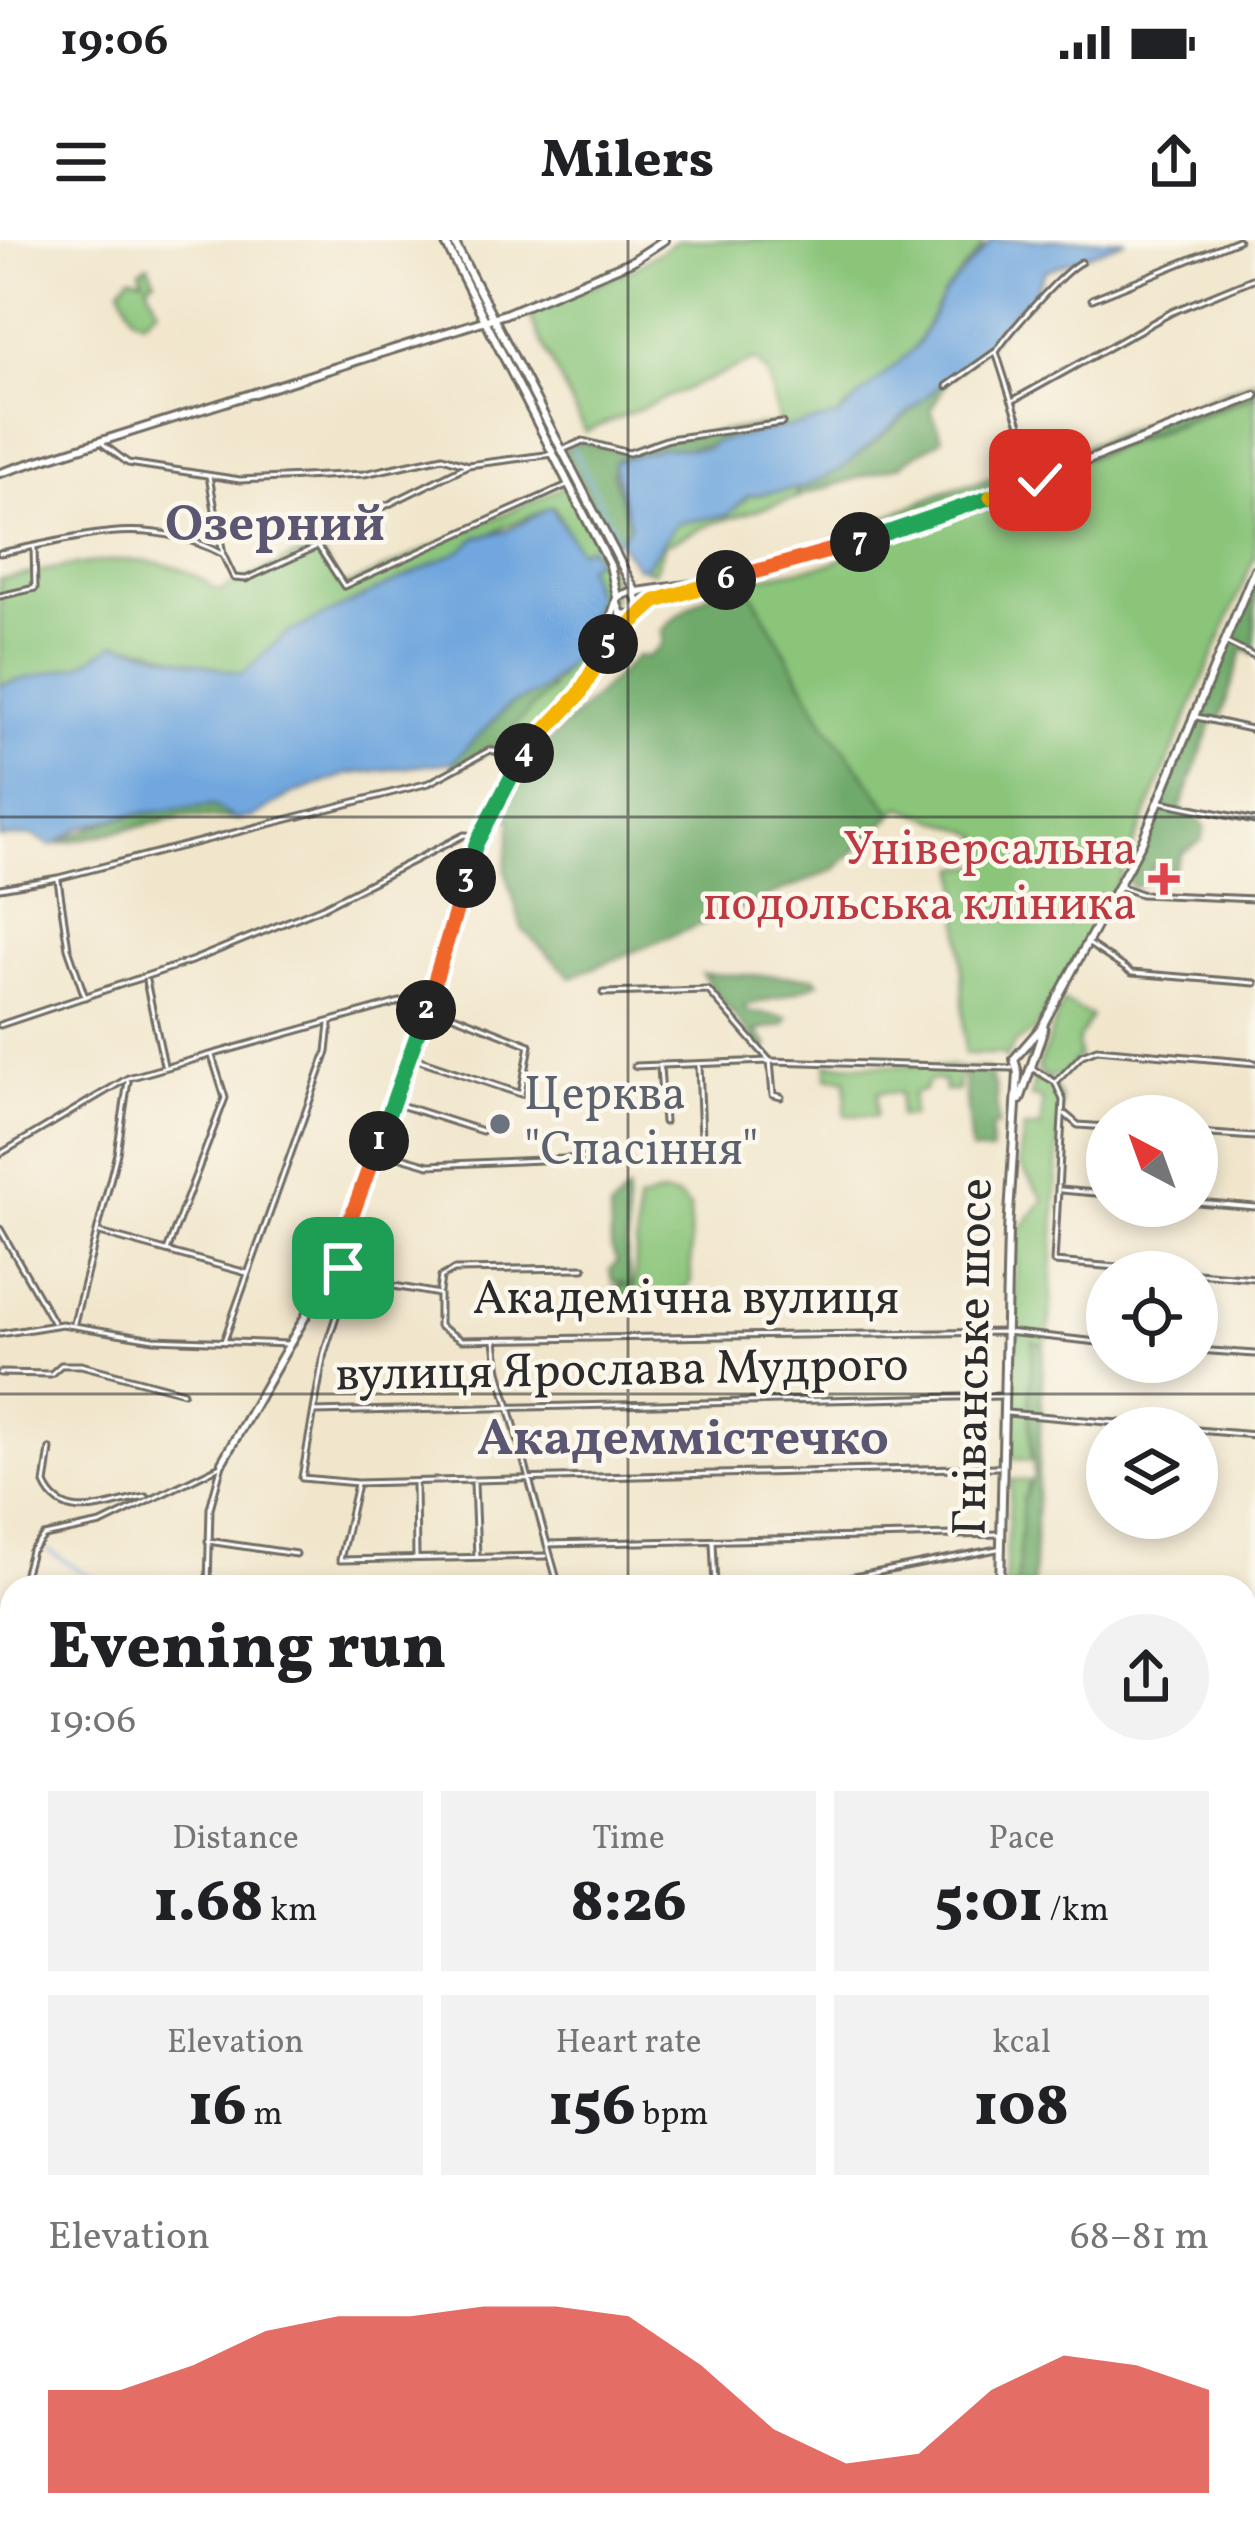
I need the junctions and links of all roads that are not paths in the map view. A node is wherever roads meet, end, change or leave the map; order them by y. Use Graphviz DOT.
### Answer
graph roads {
  1 [pos="443,240"];
  2 [pos="453,240"];
  3 [pos="664,240"];
  4 [pos="1238,240"];
  5 [pos="1081,262"];
  6 [pos="1255,278"];
  7 [pos="1092,299"];
  8 [pos="489,319"];
  9 [pos="996,352"];
  10 [pos="947,386"];
  11 [pos="1255,396"];
  12 [pos="1012,400"];
  13 [pos="782,423"];
  14 [pos="102,443"];
  15 [pos="556,453"];
  16 [pos="468,465"];
  17 [pos="0,473"];
  18 [pos="208,476"];
  19 [pos="1040,480"];
  20 [pos="569,484"];
  21 [pos="379,509"];
  22 [pos="34,547"];
  23 [pos="0,553"];
  24 [pos="224,555"];
  25 [pos="1255,569"];
  26 [pos="723,581"];
  27 [pos="630,582"];
  28 [pos="635,591"];
  29 [pos="656,591"];
  30 [pos="0,596"];
  31 [pos="617,599"];
  32 [pos="637,614"];
  33 [pos="1226,642"];
  34 [pos="1255,656"];
  35 [pos="598,659"];
  36 [pos="1196,716"];
  37 [pos="1255,730"];
  38 [pos="518,759"];
  39 [pos="1160,802"];
  40 [pos="1255,821"];
  41 [pos="479,836"];
  42 [pos="58,878"];
  43 [pos="1120,887"];
  44 [pos="0,888"];
  45 [pos="1255,899"];
  46 [pos="1088,943"];
  47 [pos="145,979"];
  48 [pos="1255,983"];
  49 [pos="432,993"];
  50 [pos="604,994"];
  51 [pos="85,998"];
  52 [pos="1054,1002"];
  53 [pos="428,1004"];
  54 [pos="330,1021"];
  55 [pos="0,1025"];
  56 [pos="1022,1053"];
  57 [pos="211,1054"];
  58 [pos="409,1056"];
  59 [pos="770,1061"];
  60 [pos="699,1063"];
  61 [pos="1255,1064"];
  62 [pos="660,1065"];
  63 [pos="635,1066"];
  64 [pos="164,1067"];
  65 [pos="1015,1067"];
  66 [pos="1032,1068"];
  67 [pos="128,1078"];
  68 [pos="1055,1082"];
  69 [pos="781,1097"];
  70 [pos="392,1102"];
  71 [pos="1064,1113"];
  72 [pos="664,1122"];
  73 [pos="1086,1126"];
  74 [pos="1015,1129"];
  75 [pos="482,1131"];
  76 [pos="1218,1134"];
  77 [pos="702,1137"];
  78 [pos="1255,1137"];
  79 [pos="376,1150"];
  80 [pos="0,1154"];
  81 [pos="587,1158"];
  82 [pos="1059,1190"];
  83 [pos="1086,1192"];
  84 [pos="1218,1204"];
  85 [pos="1255,1207"];
  86 [pos="0,1229"];
  87 [pos="98,1233"];
  88 [pos="167,1251"];
  89 [pos="335,1262"];
  90 [pos="1086,1265"];
  91 [pos="584,1268"];
  92 [pos="247,1273"];
  93 [pos="1218,1275"];
  94 [pos="328,1277"];
  95 [pos="1255,1278"];
  96 [pos="439,1294"];
  97 [pos="54,1324"];
  98 [pos="74,1324"];
  99 [pos="1006,1332"];
  100 [pos="0,1334"];
  101 [pos="495,1340"];
  102 [pos="224,1341"];
  103 [pos="1086,1341"];
  104 [pos="289,1344"];
  105 [pos="1218,1351"];
  106 [pos="1255,1354"];
  107 [pos="0,1373"];
  108 [pos="183,1392"];
  109 [pos="1005,1396"];
  110 [pos="508,1407"];
  111 [pos="312,1412"];
  112 [pos="1005,1413"];
  113 [pos="1086,1420"];
  114 [pos="1218,1432"];
  115 [pos="1255,1435"];
  116 [pos="50,1449"];
  117 [pos="223,1462"];
  118 [pos="1004,1467"];
  119 [pos="474,1480"];
  120 [pos="529,1480"];
  121 [pos="415,1481"];
  122 [pos="357,1483"];
  123 [pos="148,1496"];
  124 [pos="1004,1534"];
  125 [pos="713,1540"];
  126 [pos="207,1541"];
  127 [pos="547,1544"];
  128 [pos="1004,1548"];
  129 [pos="296,1554"];
  130 [pos="550,1556"];
  131 [pos="477,1559"];
  132 [pos="416,1560"];
  133 [pos="24,1575"];
  134 [pos="208,1575"];
  135 [pos="556,1575"];
  136 [pos="714,1575"];
  137 [pos="865,1575"];
  138 [pos="1001,1575"];
  1 -- 8 [label="main road"];
  2 -- 8 [label="main road"];
  3 -- 8 [label="main road"];
  4 -- 7 [label="street"];
  5 -- 9 [label="street"];
  6 -- 12 [label="street"];
  8 -- 14 [label="main road"];
  8 -- 15 [label="main road"];
  9 -- 10 [label="street"];
  9 -- 12 [label="street"];
  11 -- 19 [label="main road"];
  12 -- 19 [label="street"];
  13 -- 15 [label="street"];
  14 -- 17 [label="main road"];
  14 -- 18 [label="street"];
  15 -- 16 [label="street"];
  15 -- 20 [label="main road"];
  15 -- 27 [label="main road"];
  16 -- 18 [label="street"];
  16 -- 21 [label="street"];
  18 -- 24 [label="street"];
  19 -- 26 [label="main road"];
  20 -- 24 [label="street"];
  20 -- 31 [label="main road"];
  22 -- 23 [label="street"];
  22 -- 24 [label="street"];
  22 -- 30 [label="street"];
  25 -- 33 [label="main road, Гніванське шосе"];
  26 -- 29 [label="main road"];
  26 -- 32 [label="main road"];
  27 -- 28 [label="main road"];
  27 -- 29 [label="main road"];
  28 -- 29 [label="main road"];
  28 -- 31 [label="main road"];
  28 -- 32 [label="main road"];
  31 -- 32 [label="main road"];
  31 -- 35 [label="main road"];
  32 -- 35 [label="main road"];
  33 -- 34 [label="street"];
  33 -- 36 [label="main road, Гніванське шосе"];
  35 -- 38 [label="main road"];
  36 -- 37 [label="street"];
  36 -- 39 [label="main road, Гніванське шосе"];
  38 -- 41 [label="main road"];
  38 -- 42 [label="street"];
  39 -- 40 [label="street"];
  39 -- 43 [label="main road, Гніванське шосе"];
  41 -- 47 [label="street"];
  41 -- 49 [label="main road"];
  42 -- 44 [label="street"];
  42 -- 51 [label="street"];
  43 -- 45 [label="street"];
  43 -- 46 [label="main road, Гніванське шосе"];
  46 -- 48 [label="street"];
  46 -- 52 [label="main road, Гніванське шосе"];
  47 -- 51 [label="street"];
  47 -- 64 [label="street"];
  49 -- 53 [label="main road"];
  49 -- 54 [label="street"];
  50 -- 59 [label="street"];
  51 -- 55 [label="street"];
  52 -- 56 [label="main road, Гніванське шосе"];
  52 -- 66 [label="main road, Гніванське шосе"];
  53 -- 58 [label="main road"];
  53 -- 58 [label="street"];
  54 -- 57 [label="street"];
  54 -- 92 [label="street"];
  56 -- 65 [label="main road, Гніванське шосе"];
  56 -- 66 [label="main road"];
  57 -- 64 [label="street"];
  57 -- 88 [label="street"];
  58 -- 70 [label="main road"];
  59 -- 60 [label="street"];
  59 -- 65 [label="street"];
  59 -- 69 [label="street"];
  60 -- 62 [label="street"];
  60 -- 77 [label="street"];
  61 -- 68 [label="street"];
  62 -- 63 [label="street"];
  62 -- 72 [label="street"];
  64 -- 67 [label="street"];
  65 -- 66 [label="main road"];
  65 -- 74 [label="main road, Гніванське шосе"];
  66 -- 68 [label="street"];
  66 -- 74 [label="main road, Гніванське шосе"];
  67 -- 80 [label="street"];
  67 -- 87 [label="street"];
  68 -- 71 [label="street"];
  70 -- 75 [label="street"];
  70 -- 79 [label="main road"];
  71 -- 73 [label="street"];
  71 -- 82 [label="street"];
  74 -- 99 [label="main road, Гніванське шосе"];
  76 -- 78 [label="street"];
  79 -- 81 [label="street"];
  79 -- 89 [label="main road"];
  82 -- 83 [label="street"];
  82 -- 90 [label="street"];
  84 -- 85 [label="street"];
  86 -- 97 [label="street"];
  87 -- 88 [label="street"];
  87 -- 98 [label="street"];
  88 -- 92 [label="street"];
  89 -- 94 [label="main road"];
  89 -- 96 [label="street, Академічна вулиця"];
  91 -- 96 [label="street"];
  92 -- 102 [label="street"];
  93 -- 95 [label="street"];
  94 -- 104 [label="main road"];
  94 -- 111 [label="street"];
  96 -- 101 [label="street, Академічна вулиця"];
  97 -- 98 [label="street"];
  97 -- 100 [label="street"];
  98 -- 102 [label="street"];
  99 -- 101 [label="street, Академічна вулиця"];
  99 -- 103 [label="street, Академічна вулиця"];
  99 -- 109 [label="main road, Гніванське шосе"];
  101 -- 110 [label="street"];
  102 -- 104 [label="street"];
  104 -- 117 [label="main road"];
  105 -- 106 [label="street"];
  107 -- 108 [label="street"];
  109 -- 110 [label="street, вулиця Ярослава Мудрого"];
  109 -- 112 [label="main road, Гніванське шосе"];
  110 -- 111 [label="street, вулиця Ярослава Мудрого"];
  110 -- 120 [label="street"];
  111 -- 122 [label="street"];
  112 -- 113 [label="street"];
  112 -- 118 [label="main road, Гніванське шосе"];
  114 -- 115 [label="street"];
  116 -- 123 [label="street"];
  117 -- 123 [label="street"];
  117 -- 126 [label="street"];
  118 -- 120 [label="street"];
  118 -- 124 [label="main road, Гніванське шосе"];
  119 -- 120 [label="street"];
  119 -- 121 [label="street"];
  119 -- 131 [label="street"];
  120 -- 127 [label="street"];
  121 -- 122 [label="street"];
  121 -- 132 [label="street"];
  122 -- 132 [label="street"];
  123 -- 133 [label="street"];
  124 -- 125 [label="street"];
  124 -- 128 [label="main road, Гніванське шосе"];
  125 -- 127 [label="street"];
  125 -- 136 [label="street"];
  126 -- 129 [label="street"];
  126 -- 134 [label="street"];
  127 -- 130 [label="street"];
  128 -- 137 [label="street"];
  128 -- 138 [label="main road, Гніванське шосе"];
  130 -- 131 [label="street"];
  130 -- 135 [label="street"];
  131 -- 132 [label="street"];
}
